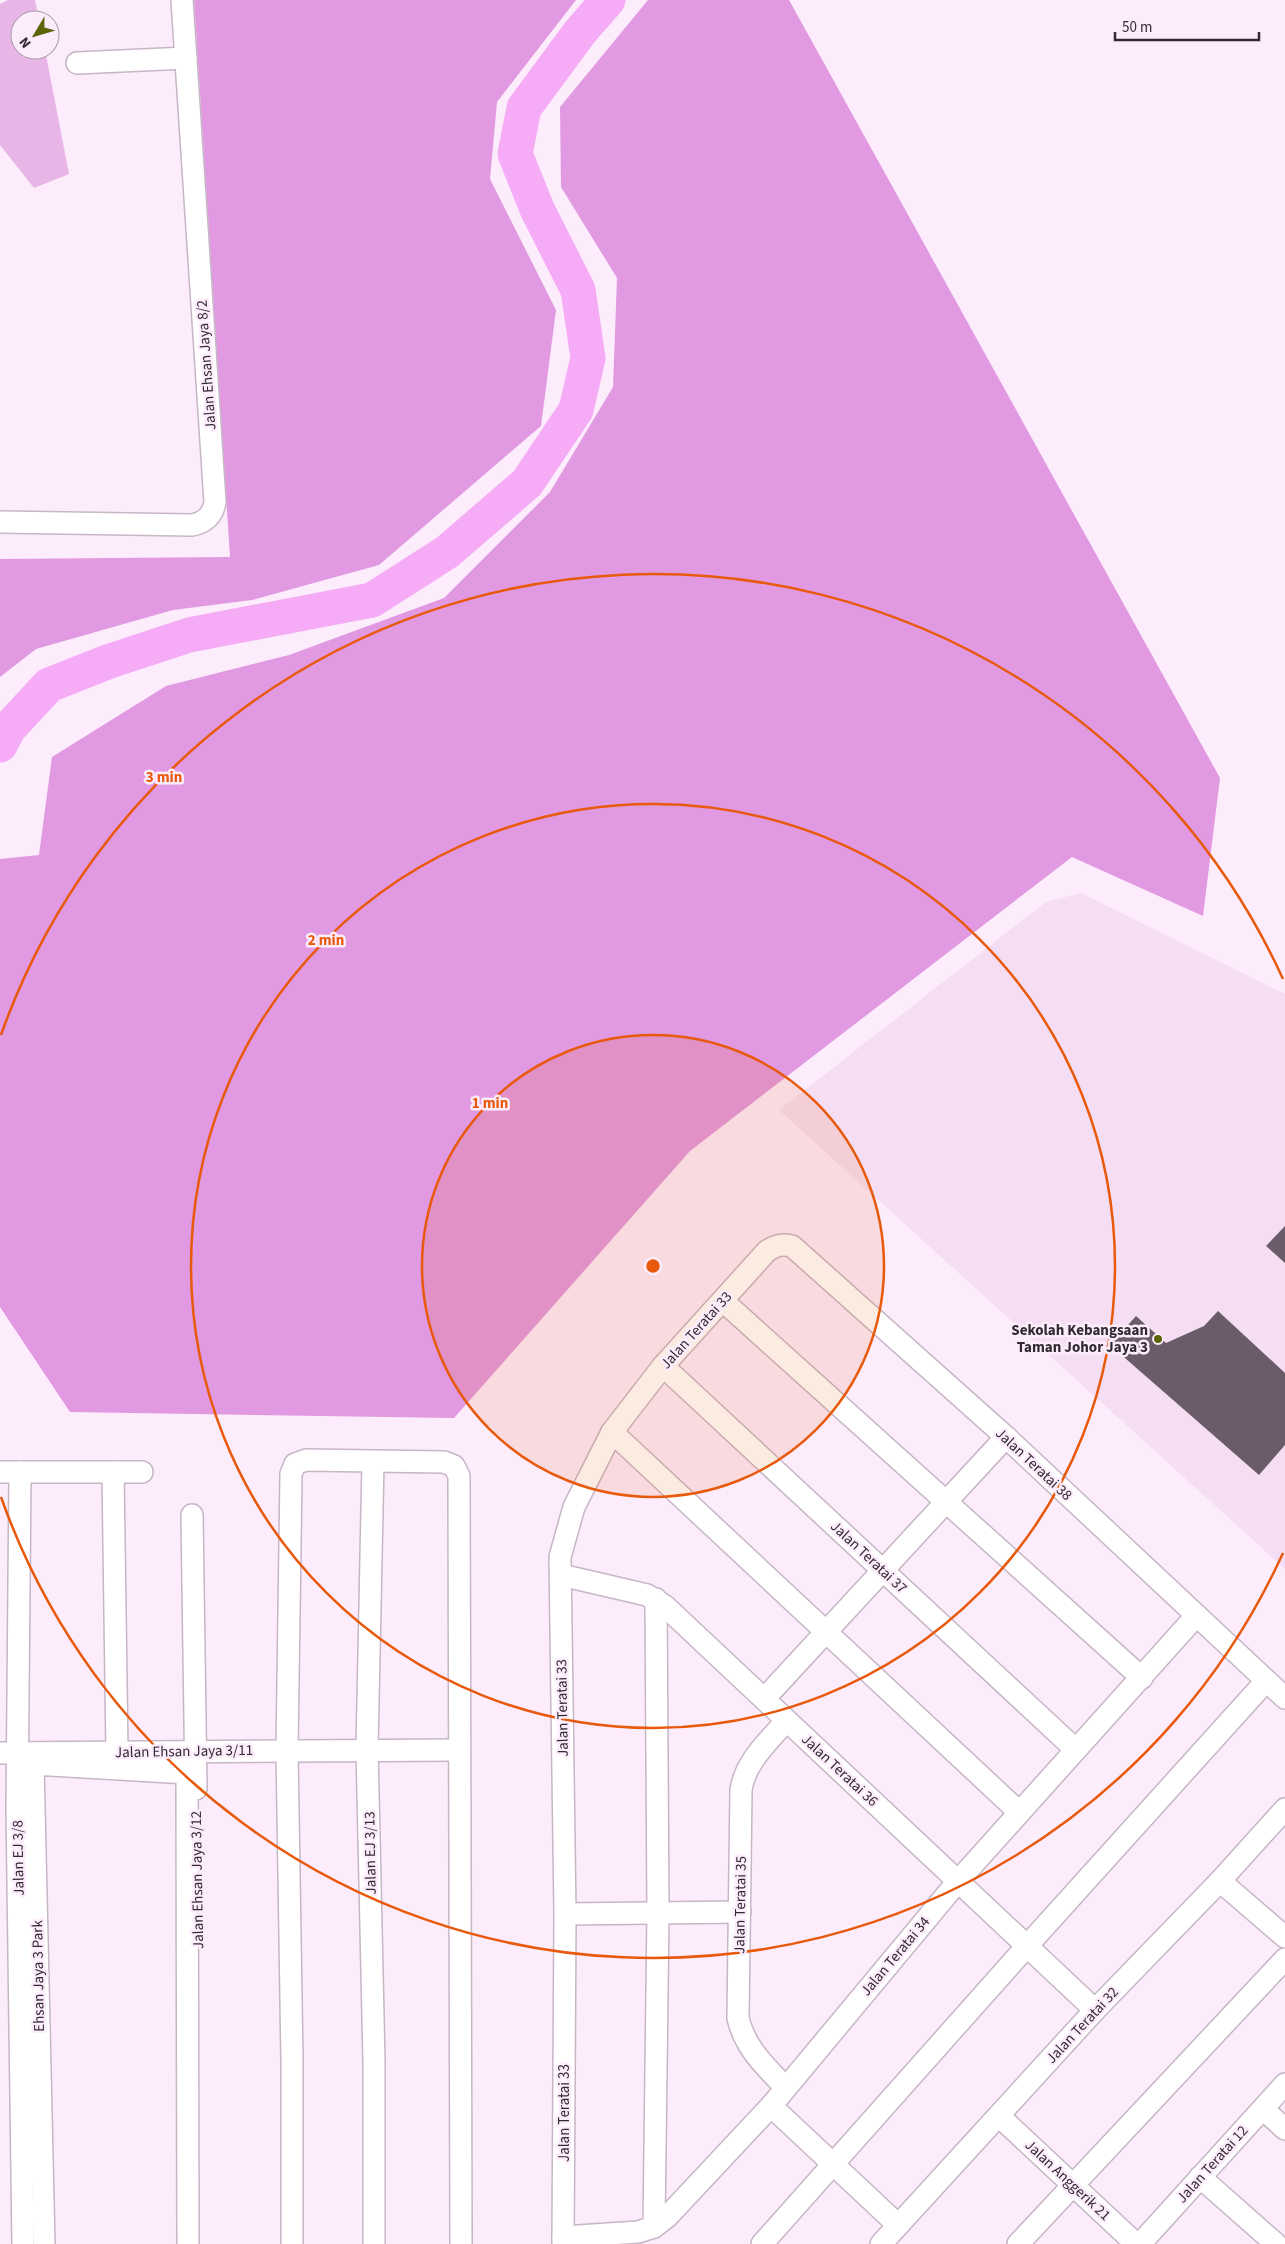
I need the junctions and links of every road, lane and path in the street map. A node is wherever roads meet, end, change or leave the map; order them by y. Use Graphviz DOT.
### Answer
graph roads {
  1 [pos="182,0"];
  2 [pos="186,58"];
  3 [pos="77,63"];
  4 [pos="0,522"];
  5 [pos="775,1246"];
  6 [pos="723,1300"];
  7 [pos="663,1366"];
  8 [pos="612,1432"];
  9 [pos="1006,1437"];
  10 [pos="372,1462"];
  11 [pos="10,1472"];
  12 [pos="113,1472"];
  13 [pos="142,1472"];
  14 [pos="946,1502"];
  15 [pos="192,1515"];
  16 [pos="883,1570"];
  17 [pos="561,1575"];
  18 [pos="656,1599"];
  19 [pos="1196,1616"];
  20 [pos="826,1632"];
  21 [pos="1142,1678"];
  22 [pos="1266,1681"];
  23 [pos="765,1698"];
  24 [pos="1285,1698"];
  25 [pos="786,1721"];
  26 [pos="367,1749"];
  27 [pos="1075,1749"];
  28 [pos="287,1750"];
  29 [pos="459,1750"];
  30 [pos="195,1751"];
  31 [pos="9,1752"];
  32 [pos="116,1752"];
  33 [pos="1285,1809"];
  34 [pos="1019,1812"];
  35 [pos="958,1880"];
  36 [pos="1220,1881"];
  37 [pos="740,1912"];
  38 [pos="658,1913"];
  39 [pos="565,1914"];
  40 [pos="1285,1937"];
  41 [pos="1027,1946"];
  42 [pos="1285,1959"];
  43 [pos="1094,2010"];
  44 [pos="1285,2084"];
  45 [pos="785,2088"];
  46 [pos="771,2106"];
  47 [pos="1262,2109"];
  48 [pos="999,2116"];
  49 [pos="1285,2129"];
  50 [pos="834,2164"];
  51 [pos="1200,2177"];
  52 [pos="1074,2186"];
  53 [pos="898,2225"];
  54 [pos="654,2227"];
  55 [pos="563,2241"];
  56 [pos="23,2244"];
  57 [pos="44,2244"];
  58 [pos="188,2244"];
  59 [pos="198,2244"];
  60 [pos="292,2244"];
  61 [pos="374,2244"];
  62 [pos="461,2244"];
  63 [pos="762,2244"];
  64 [pos="881,2244"];
  65 [pos="1018,2244"];
  66 [pos="1138,2244"];
  67 [pos="1276,2244"];
  1 -- 2 [label="street, Jalan Ehsan Jaya 8/2"];
  2 -- 3 [label="street"];
  2 -- 4 [label="street, Jalan Ehsan Jaya 8/2"];
  5 -- 6 [label="street, Jalan Teratai 33"];
  5 -- 9 [label="street, Jalan Teratai 38"];
  6 -- 7 [label="street, Jalan Teratai 33"];
  6 -- 14 [label="street"];
  7 -- 8 [label="street, Jalan Teratai 33"];
  7 -- 16 [label="street, Jalan Teratai 37"];
  8 -- 17 [label="street, Jalan Teratai 33"];
  8 -- 20 [label="street"];
  9 -- 14 [label="street"];
  9 -- 19 [label="street, Jalan Teratai 38"];
  10 -- 26 [label="street, Jalan EJ 3/13"];
  10 -- 28 [label="street"];
  10 -- 29 [label="street"];
  11 -- 12 [label="street"];
  11 -- 31 [label="street, Jalan EJ 3/8"];
  12 -- 13 [label="street"];
  12 -- 32 [label="street"];
  14 -- 16 [label="street"];
  14 -- 21 [label="street"];
  15 -- 30 [label="street, Jalan Ehsan Jaya 3/12"];
  16 -- 20 [label="street"];
  16 -- 27 [label="street, Jalan Teratai 37"];
  17 -- 18 [label="street, Jalan Teratai 36"];
  17 -- 39 [label="street, Jalan Teratai 33"];
  18 -- 23 [label="street, Jalan Teratai 36"];
  18 -- 38 [label="street"];
  19 -- 21 [label="street, Jalan Teratai 34"];
  19 -- 22 [label="street, Jalan Teratai 38"];
  20 -- 23 [label="street"];
  20 -- 34 [label="street"];
  21 -- 27 [label="street, Jalan Teratai 34"];
  22 -- 24 [label="street, Jalan Teratai 38"];
  22 -- 41 [label="street"];
  23 -- 25 [label="street, Jalan Teratai 36"];
  25 -- 35 [label="street, Jalan Teratai 36"];
  25 -- 37 [label="street, Jalan Teratai 35"];
  26 -- 28 [label="street, Jalan Ehsan Jaya 3/11"];
  26 -- 29 [label="street, Jalan Ehsan Jaya 3/11"];
  26 -- 61 [label="street, Jalan EJ 3/13"];
  27 -- 34 [label="street, Jalan Teratai 34"];
  28 -- 30 [label="street, Jalan Ehsan Jaya 3/11"];
  28 -- 60 [label="street"];
  29 -- 62 [label="street"];
  30 -- 32 [label="street, Jalan Ehsan Jaya 3/11"];
  30 -- 59 [label="street, Jalan Ehsan Jaya 3/12"];
  31 -- 32 [label="street, Jalan Ehsan Jaya 3/11"];
  31 -- 56 [label="street, Jalan EJ 3/8"];
  33 -- 36 [label="street, Jalan Teratai 32"];
  34 -- 35 [label="street, Jalan Teratai 34"];
  35 -- 41 [label="street, Jalan Teratai 36"];
  35 -- 45 [label="street, Jalan Teratai 34"];
  36 -- 40 [label="street"];
  36 -- 43 [label="street, Jalan Teratai 32"];
  37 -- 38 [label="street"];
  37 -- 45 [label="street, Jalan Teratai 35"];
  38 -- 39 [label="street"];
  38 -- 54 [label="street"];
  39 -- 55 [label="street, Jalan Teratai 33"];
  41 -- 43 [label="street, Jalan Teratai 36"];
  41 -- 50 [label="street"];
  42 -- 52 [label="street"];
  43 -- 48 [label="street, Jalan Teratai 32"];
  44 -- 47 [label="street, Jalan Teratai 12"];
  45 -- 46 [label="street, Jalan Teratai 34"];
  46 -- 50 [label="street"];
  46 -- 54 [label="street, Jalan Teratai 34"];
  47 -- 49 [label="street"];
  47 -- 51 [label="street, Jalan Teratai 12"];
  48 -- 52 [label="street, Jalan Anggerik 21"];
  48 -- 53 [label="street, Jalan Teratai 32"];
  50 -- 53 [label="street"];
  50 -- 63 [label="street"];
  51 -- 66 [label="street, Jalan Teratai 12"];
  51 -- 67 [label="street"];
  52 -- 65 [label="street"];
  52 -- 66 [label="street, Jalan Anggerik 21"];
  53 -- 64 [label="street, Jalan Teratai 32"];
  54 -- 55 [label="street, Jalan Teratai 34"];
  57 -- 58 [label="street, Ehsan Jaya 3 Park"];
}
